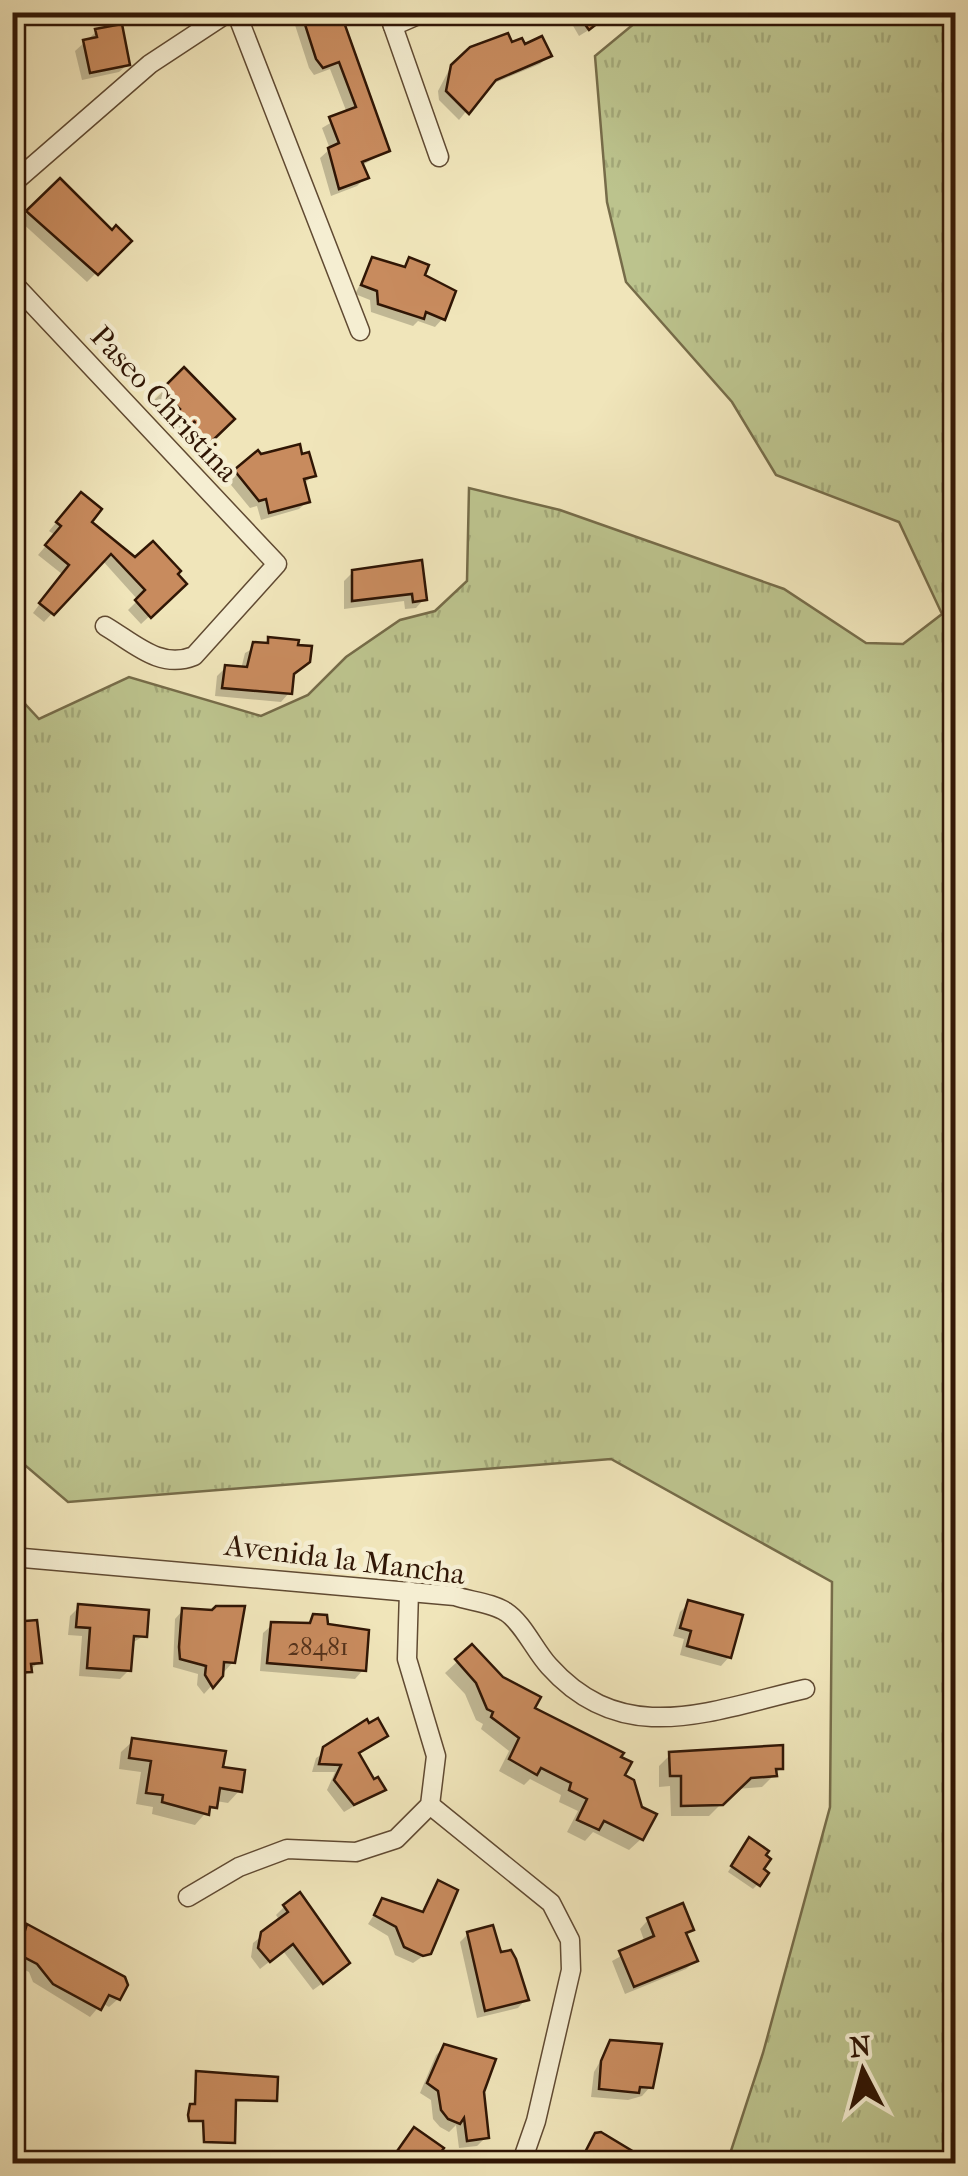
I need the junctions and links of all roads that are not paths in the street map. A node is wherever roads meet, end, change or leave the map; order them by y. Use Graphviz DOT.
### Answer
graph roads {
  1 [pos="232,12"];
  2 [pos="425,12"];
  3 [pos="390,19"];
  4 [pos="439,157"];
  5 [pos="12,184"];
  6 [pos="12,282"];
  7 [pos="360,330"];
  8 [pos="105,626"];
  9 [pos="12,1557"];
  10 [pos="409,1591"];
  11 [pos="805,1688"];
  12 [pos="430,1805"];
  13 [pos="188,1897"];
  14 [pos="521,2164"];
  1 -- 5 [label="street"];
  1 -- 7 [label="street"];
  2 -- 3 [label="street"];
  3 -- 4 [label="street"];
  6 -- 8 [label="street, Paseo Christina"];
  9 -- 10 [label="street, Avenida la Mancha"];
  10 -- 11 [label="street, Avenida la Mancha"];
  10 -- 12 [label="street"];
  12 -- 13 [label="street"];
  12 -- 14 [label="street"];
}
